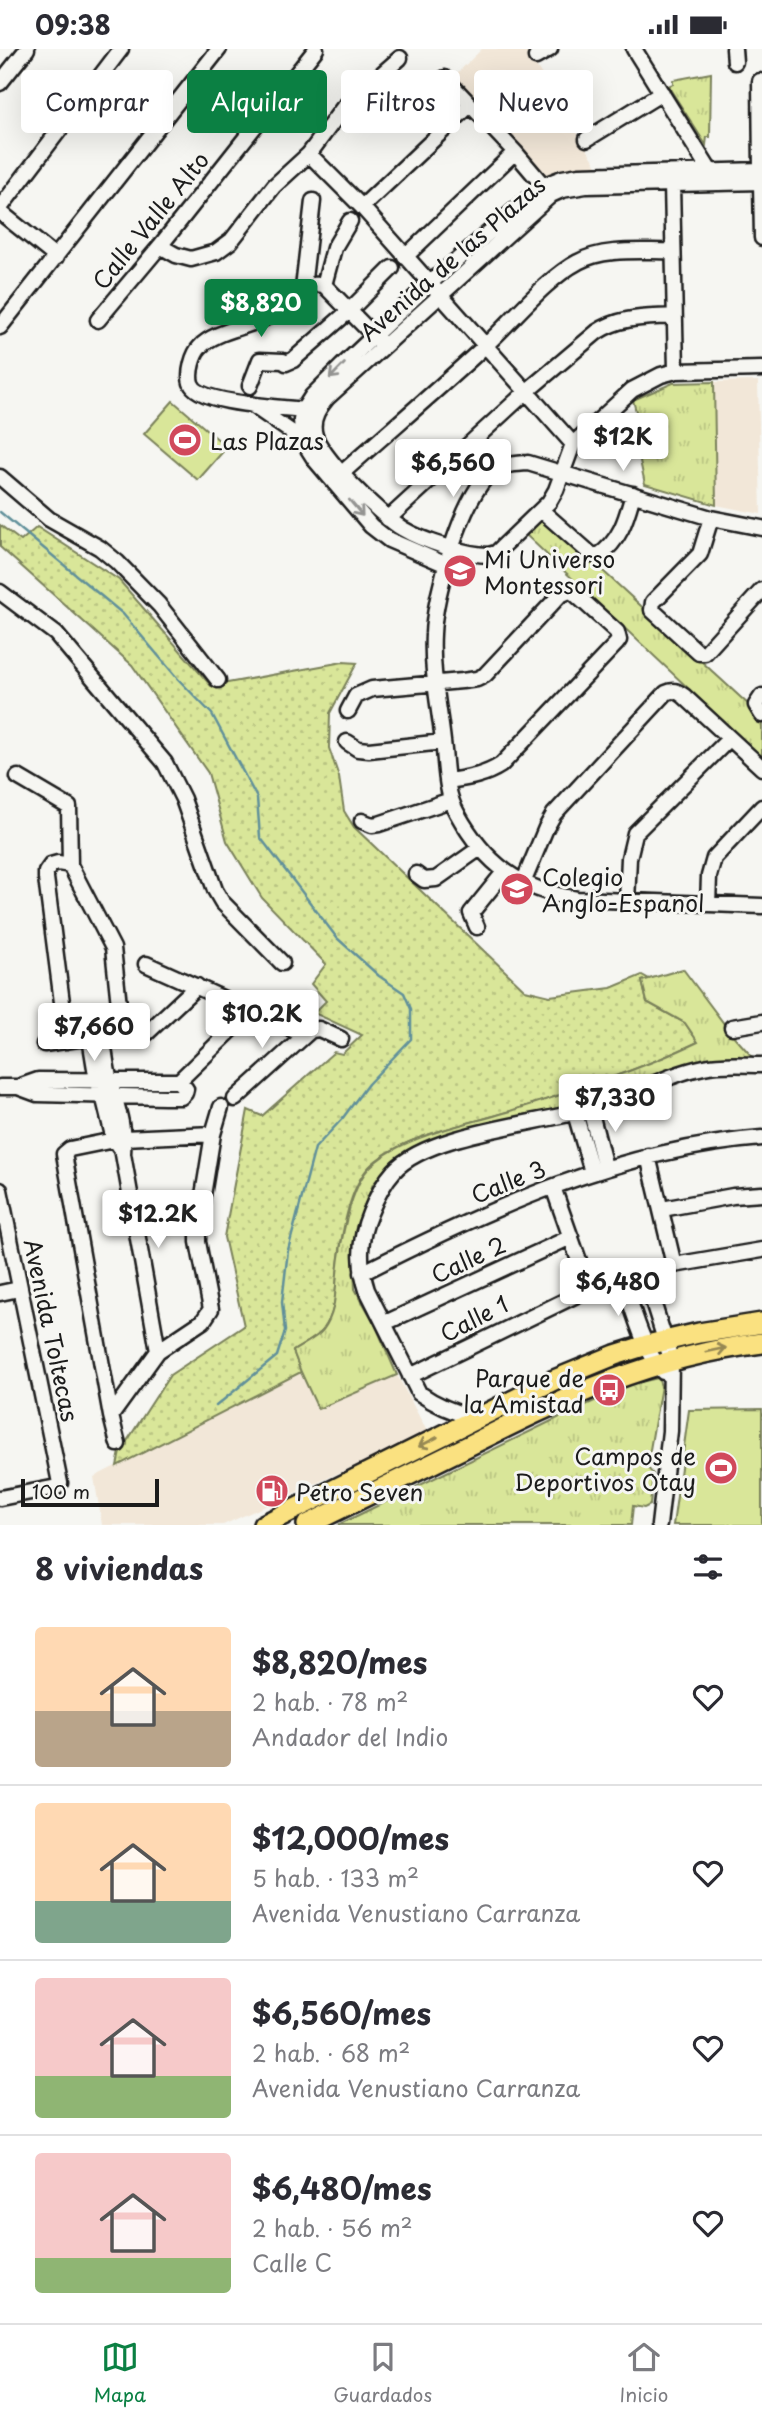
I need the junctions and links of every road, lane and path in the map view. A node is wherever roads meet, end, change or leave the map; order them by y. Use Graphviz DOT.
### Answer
graph roads {
  1 [pos="27,49"];
  2 [pos="121,49"];
  3 [pos="219,49"];
  4 [pos="316,49"];
  5 [pos="550,49"];
  6 [pos="635,49"];
  7 [pos="536,57"];
  8 [pos="400,58"];
  9 [pos="760,81"];
  10 [pos="0,83"];
  11 [pos="662,93"];
  12 [pos="460,94"];
  13 [pos="470,105"];
  14 [pos="587,139"];
  15 [pos="515,152"];
  16 [pos="309,154"];
  17 [pos="710,171"];
  18 [pos="761,176"];
  19 [pos="672,184"];
  20 [pos="548,190"];
  21 [pos="313,201"];
  22 [pos="362,207"];
  23 [pos="0,210"];
  24 [pos="350,221"];
  25 [pos="762,238"];
  26 [pos="160,246"];
  27 [pos="673,251"];
  28 [pos="56,257"];
  29 [pos="405,257"];
  30 [pos="392,268"];
  31 [pos="429,284"];
  32 [pos="324,285"];
  33 [pos="303,288"];
  34 [pos="440,296"];
  35 [pos="349,311"];
  36 [pos="674,316"];
  37 [pos="98,320"];
  38 [pos="0,327"];
  39 [pos="379,341"];
  40 [pos="485,346"];
  41 [pos="762,369"];
  42 [pos="676,371"];
  43 [pos="250,386"];
  44 [pos="526,392"];
  45 [pos="247,403"];
  46 [pos="309,413"];
  47 [pos="303,440"];
  48 [pos="573,444"];
  49 [pos="342,473"];
  50 [pos="562,473"];
  51 [pos="0,477"];
  52 [pos="633,494"];
  53 [pos="541,510"];
  54 [pos="711,518"];
  55 [pos="388,519"];
  56 [pos="762,527"];
  57 [pos="453,547"];
  58 [pos="447,565"];
  59 [pos="762,590"];
  60 [pos="0,591"];
  61 [pos="218,680"];
  62 [pos="436,683"];
  63 [pos="760,698"];
  64 [pos="348,711"];
  65 [pos="762,715"];
  66 [pos="729,739"];
  67 [pos="347,742"];
  68 [pos="443,742"];
  69 [pos="762,768"];
  70 [pos="18,777"];
  71 [pos="448,781"];
  72 [pos="451,800"];
  73 [pos="762,807"];
  74 [pos="362,821"];
  75 [pos="480,848"];
  76 [pos="70,865"];
  77 [pos="505,871"];
  78 [pos="416,874"];
  79 [pos="523,883"];
  80 [pos="627,901"];
  81 [pos="708,904"];
  82 [pos="762,906"];
  83 [pos="477,927"];
  84 [pos="282,963"];
  85 [pos="146,964"];
  86 [pos="197,986"];
  87 [pos="251,1011"];
  88 [pos="762,1022"];
  89 [pos="733,1027"];
  90 [pos="146,1033"];
  91 [pos="304,1035"];
  92 [pos="103,1036"];
  93 [pos="341,1039"];
  94 [pos="67,1041"];
  95 [pos="44,1044"];
  96 [pos="762,1065"];
  97 [pos="104,1081"];
  98 [pos="172,1081"];
  99 [pos="0,1087"];
  100 [pos="18,1087"];
  101 [pos="109,1095"];
  102 [pos="165,1097"];
  103 [pos="234,1099"];
  104 [pos="221,1107"];
  105 [pos="590,1109"];
  106 [pos="575,1113"];
  107 [pos="213,1134"];
  108 [pos="762,1137"];
  109 [pos="119,1139"];
  110 [pos="648,1156"];
  111 [pos="599,1169"];
  112 [pos="553,1187"];
  113 [pos="0,1191"];
  114 [pos="762,1194"];
  115 [pos="662,1209"];
  116 [pos="571,1237"];
  117 [pos="762,1250"];
  118 [pos="674,1265"];
  119 [pos="362,1273"];
  120 [pos="644,1273"];
  121 [pos="622,1278"];
  122 [pos="19,1289"];
  123 [pos="589,1289"];
  124 [pos="0,1293"];
  125 [pos="762,1323"];
  126 [pos="385,1324"];
  127 [pos="762,1343"];
  128 [pos="158,1351"];
  129 [pos="660,1352"];
  130 [pos="410,1376"];
  131 [pos="111,1416"];
  132 [pos="475,1418"];
  133 [pos="118,1444"];
  134 [pos="0,1497"];
  135 [pos="285,1520"];
  136 [pos="263,1525"];
  137 [pos="307,1525"];
  138 [pos="659,1525"];
  1 -- 10 [label="street"];
  2 -- 23 [label="street"];
  3 -- 28 [label="street"];
  4 -- 26 [label="street, Calle Valle Alto"];
  5 -- 7 [label="street"];
  6 -- 11 [label="street"];
  8 -- 16 [label="street"];
  9 -- 18 [label="street"];
  11 -- 14 [label="street"];
  11 -- 17 [label="street"];
  12 -- 13 [label="street"];
  13 -- 15 [label="street"];
  13 -- 22 [label="street"];
  15 -- 20 [label="street"];
  15 -- 29 [label="street"];
  16 -- 22 [label="street"];
  16 -- 26 [label="street"];
  17 -- 18 [label="street, Avenida de las Plazas"];
  17 -- 20 [label="street, Avenida de las Plazas"];
  18 -- 19 [label="street, Avenida de las Plazas"];
  18 -- 25 [label="street"];
  19 -- 20 [label="street, Avenida de las Plazas"];
  19 -- 27 [label="street"];
  20 -- 31 [label="street, Avenida de las Plazas"];
  20 -- 34 [label="street, Avenida de las Plazas"];
  21 -- 33 [label="street"];
  22 -- 29 [label="street"];
  23 -- 28 [label="street"];
  24 -- 32 [label="street"];
  26 -- 37 [label="street, Calle Valle Alto"];
  27 -- 36 [label="street"];
  27 -- 40 [label="street"];
  28 -- 38 [label="street"];
  29 -- 31 [label="street"];
  30 -- 35 [label="street"];
  31 -- 34 [label="street"];
  31 -- 39 [label="street, Avenida de las Plazas"];
  32 -- 33 [label="street"];
  32 -- 35 [label="street"];
  33 -- 45 [label="street"];
  34 -- 39 [label="street, Avenida de las Plazas"];
  34 -- 40 [label="street"];
  35 -- 39 [label="street"];
  35 -- 43 [label="street"];
  36 -- 42 [label="street"];
  36 -- 44 [label="street"];
  39 -- 46 [label="street, Avenida de las Plazas"];
  40 -- 44 [label="street"];
  40 -- 49 [label="street"];
  41 -- 42 [label="street"];
  42 -- 48 [label="street"];
  44 -- 48 [label="street"];
  44 -- 55 [label="street"];
  45 -- 46 [label="street"];
  45 -- 47 [label="street"];
  46 -- 47 [label="street"];
  46 -- 49 [label="street"];
  47 -- 58 [label="street, one-way"];
  48 -- 50 [label="street"];
  49 -- 55 [label="street"];
  50 -- 52 [label="street"];
  50 -- 53 [label="street"];
  50 -- 57 [label="street"];
  51 -- 61 [label="street"];
  52 -- 53 [label="street"];
  52 -- 54 [label="street"];
  53 -- 57 [label="street"];
  54 -- 56 [label="street"];
  54 -- 59 [label="street"];
  55 -- 57 [label="street"];
  57 -- 58 [label="street"];
  58 -- 62 [label="street"];
  60 -- 84 [label="street"];
  62 -- 64 [label="street"];
  62 -- 68 [label="street"];
  62 -- 71 [label="street"];
  63 -- 65 [label="street"];
  66 -- 69 [label="street"];
  66 -- 79 [label="street"];
  66 -- 80 [label="street"];
  67 -- 68 [label="street"];
  68 -- 71 [label="street"];
  70 -- 76 [label="street"];
  71 -- 72 [label="street"];
  72 -- 74 [label="street"];
  72 -- 75 [label="street"];
  73 -- 81 [label="street"];
  75 -- 77 [label="street"];
  75 -- 78 [label="street"];
  76 -- 92 [label="street"];
  76 -- 94 [label="street"];
  77 -- 79 [label="street"];
  77 -- 83 [label="street"];
  79 -- 80 [label="street"];
  80 -- 81 [label="street"];
  81 -- 82 [label="street"];
  85 -- 86 [label="street"];
  86 -- 87 [label="street"];
  86 -- 90 [label="street"];
  87 -- 91 [label="street"];
  87 -- 98 [label="street"];
  88 -- 89 [label="street"];
  91 -- 93 [label="street"];
  91 -- 103 [label="street"];
  92 -- 94 [label="street"];
  92 -- 97 [label="street"];
  94 -- 95 [label="street"];
  96 -- 105 [label="street"];
  97 -- 98 [label="street"];
  97 -- 100 [label="street"];
  97 -- 101 [label="street"];
  98 -- 102 [label="street"];
  98 -- 102 [label="street"];
  99 -- 100 [label="street"];
  100 -- 101 [label="street"];
  101 -- 102 [label="street"];
  101 -- 109 [label="street"];
  104 -- 107 [label="street"];
  105 -- 106 [label="street"];
  105 -- 111 [label="street"];
  106 -- 111 [label="street"];
  106 -- 119 [label="street"];
  107 -- 109 [label="street"];
  107 -- 128 [label="street"];
  108 -- 110 [label="street, Calle 3"];
  109 -- 128 [label="street"];
  109 -- 131 [label="street"];
  110 -- 111 [label="street, Calle 3"];
  110 -- 115 [label="street"];
  111 -- 112 [label="street, Calle 3"];
  112 -- 116 [label="street"];
  112 -- 119 [label="street, Calle 3"];
  113 -- 122 [label="street, Avenida Toltecas"];
  114 -- 115 [label="street"];
  115 -- 118 [label="street"];
  116 -- 123 [label="street"];
  116 -- 126 [label="street, Calle 2"];
  117 -- 118 [label="street, Calle 1"];
  118 -- 120 [label="street, Calle 1"];
  119 -- 126 [label="street"];
  120 -- 121 [label="street, Calle 1"];
  120 -- 129 [label="street"];
  121 -- 123 [label="street, Calle 1"];
  121 -- 129 [label="street"];
  122 -- 124 [label="street"];
  122 -- 134 [label="street, Avenida Toltecas"];
  123 -- 130 [label="street, Calle 1"];
  125 -- 129 [label="highway"];
  126 -- 130 [label="street"];
  129 -- 127 [label="highway, one-way"];
  128 -- 131 [label="street"];
  129 -- 132 [label="highway"];
  129 -- 137 [label="highway"];
  129 -- 138 [label="street"];
  130 -- 132 [label="street"];
  131 -- 133 [label="street"];
  132 -- 135 [label="highway, one-way"];
  135 -- 136 [label="highway"];
}
